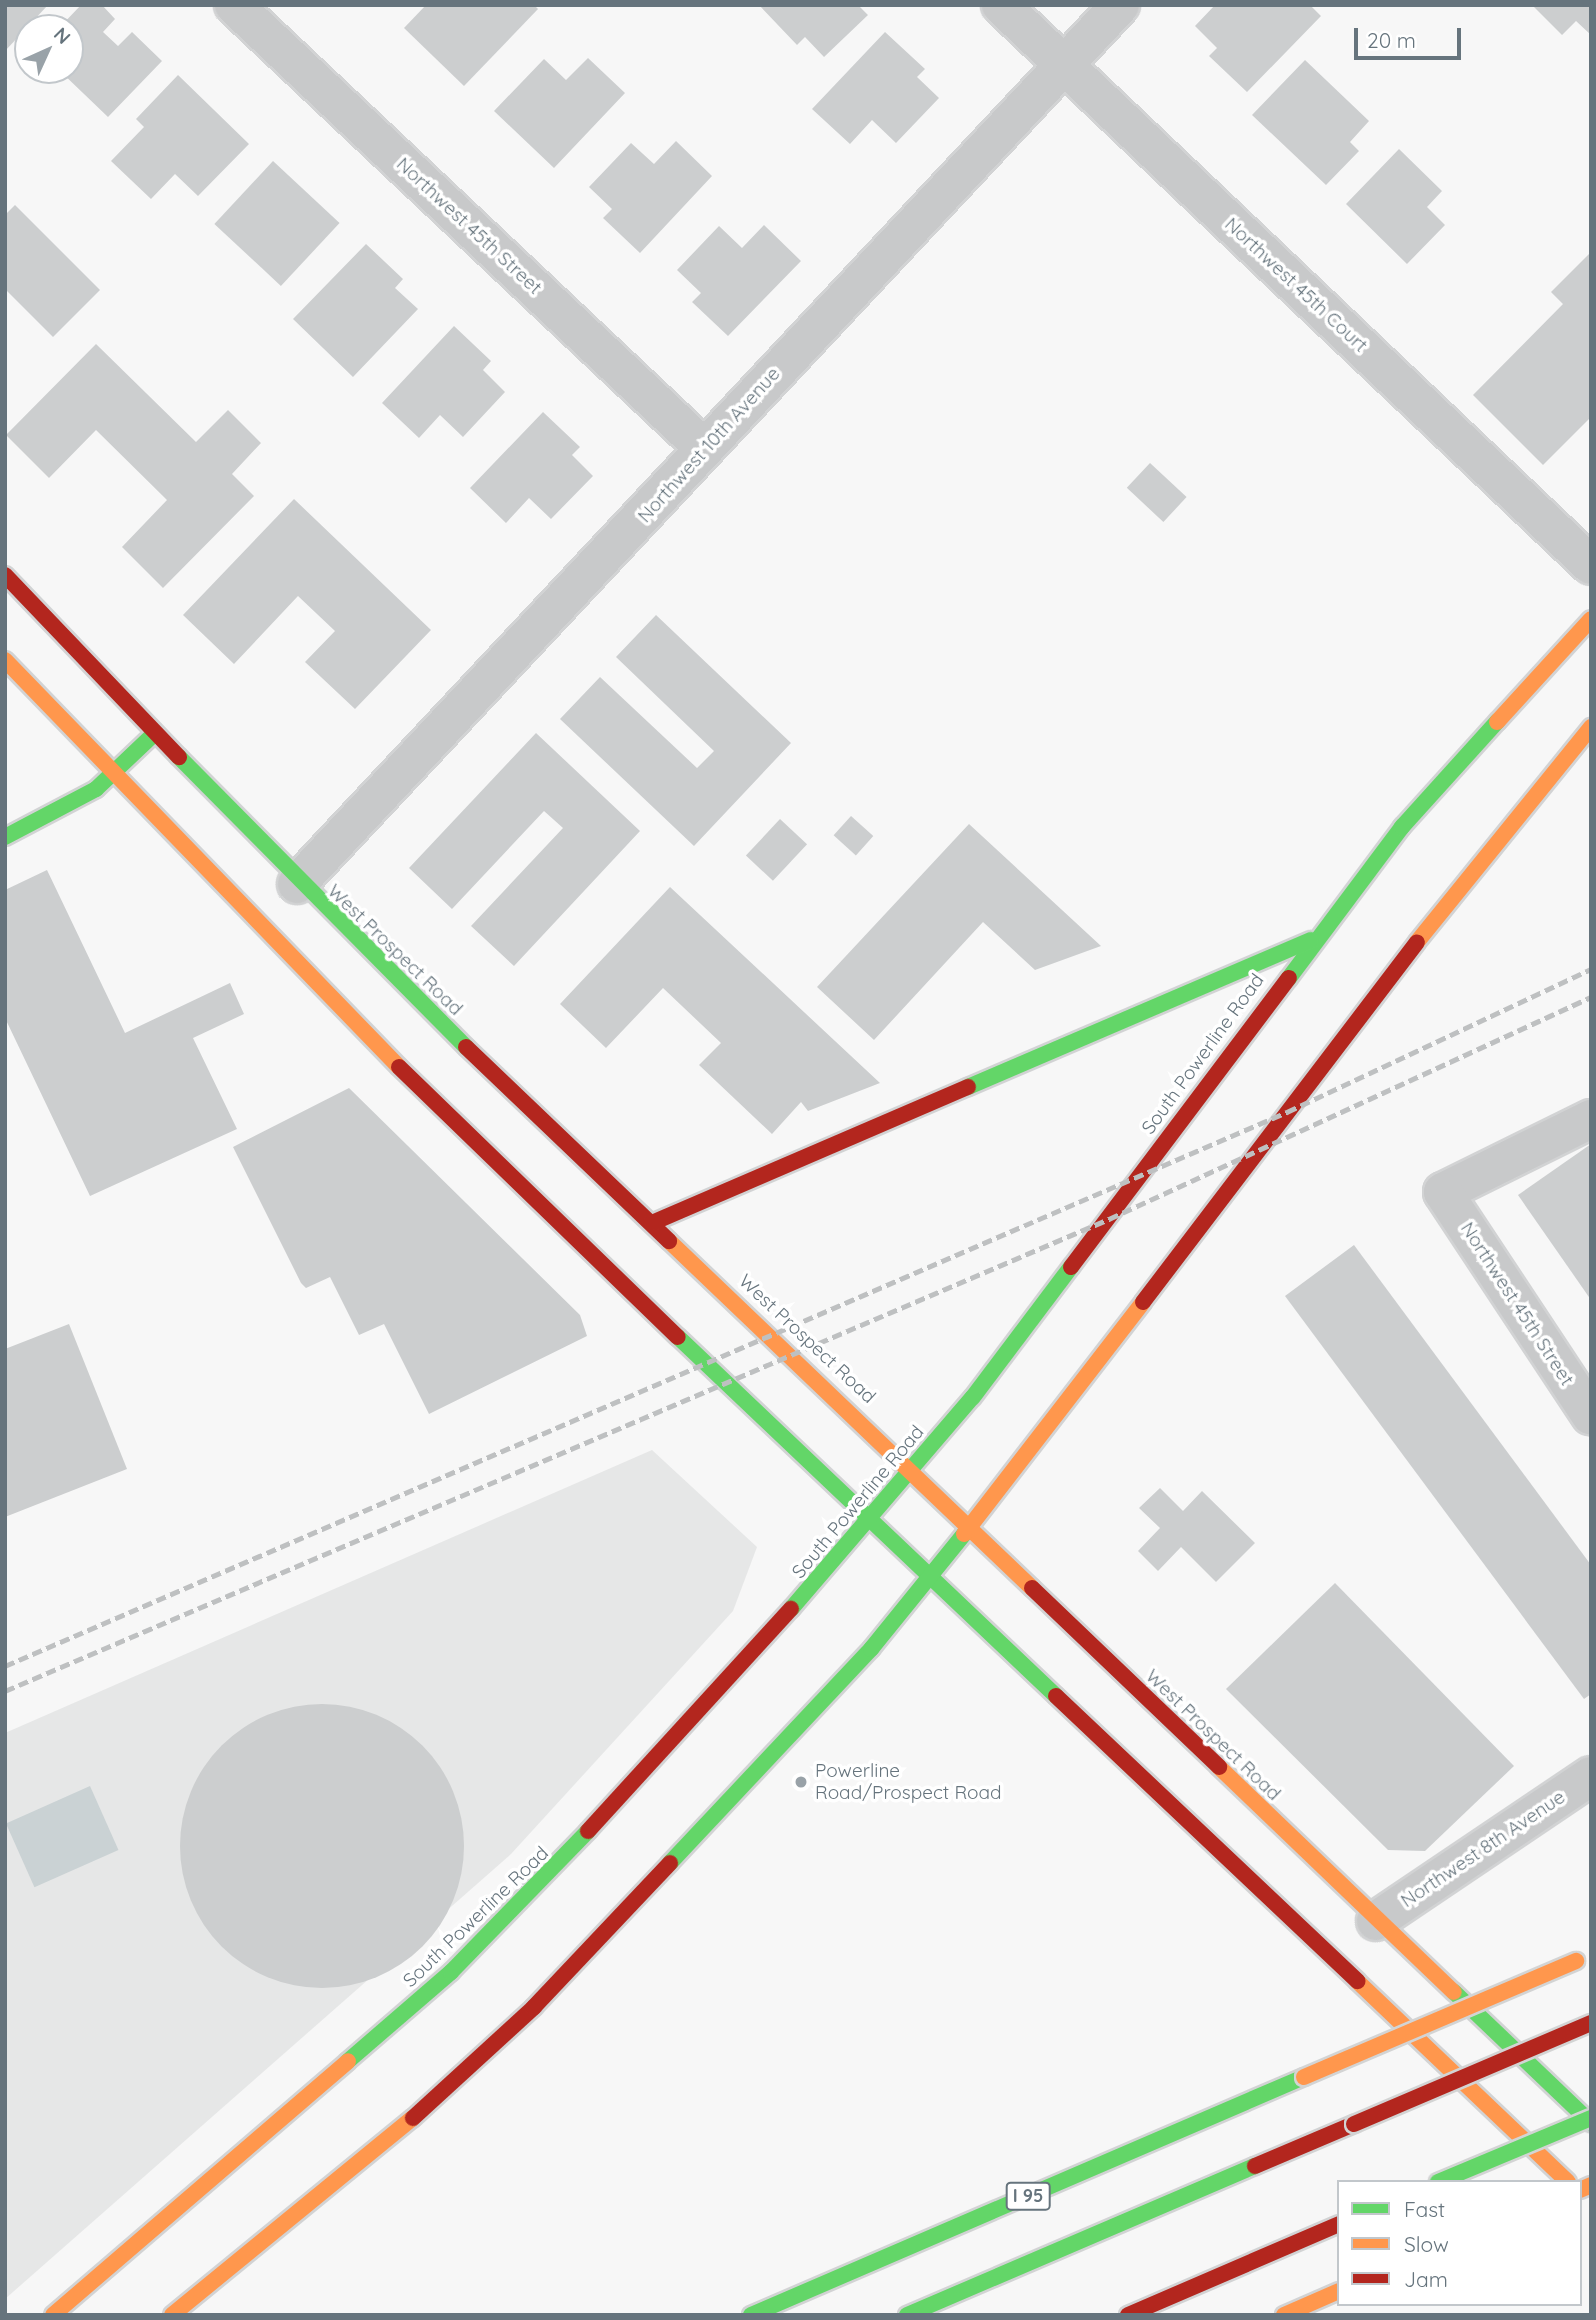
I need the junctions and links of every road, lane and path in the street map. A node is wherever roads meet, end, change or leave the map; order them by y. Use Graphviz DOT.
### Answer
graph roads {
  1 [pos="234,5"];
  2 [pos="1001,5"];
  3 [pos="1120,5"];
  4 [pos="1064,67"];
  5 [pos="704,447"];
  6 [pos="1591,565"];
  7 [pos="5,575"];
  8 [pos="1591,619"];
  9 [pos="5,660"];
  10 [pos="1591,727"];
  11 [pos="153,736"];
  12 [pos="112,776"];
  13 [pos="5,837"];
  14 [pos="298,884"];
  15 [pos="1313,939"];
  16 [pos="1591,1119"];
  17 [pos="652,1223"];
  18 [pos="1591,1416"];
  19 [pos="912,1470"];
  20 [pos="869,1522"];
  21 [pos="969,1528"];
  22 [pos="929,1578"];
  23 [pos="1591,1776"];
  24 [pos="1376,1921"];
  25 [pos="1584,1958"];
  26 [pos="1591,2023"];
  27 [pos="1591,2118"];
  28 [pos="1591,2123"];
  29 [pos="1443,2180"];
  30 [pos="1566,2180"];
  31 [pos="1337,2225"];
  32 [pos="1337,2292"];
  33 [pos="53,2315"];
  34 [pos="172,2315"];
  35 [pos="751,2315"];
  36 [pos="907,2315"];
  37 [pos="1128,2315"];
  38 [pos="1284,2315"];
  1 -- 5 [label="street, Northwest 45th Street"];
  2 -- 4 [label="street, Northwest 45th Court"];
  3 -- 4 [label="street, Northwest 10th Avenue"];
  4 -- 5 [label="street, Northwest 10th Avenue"];
  4 -- 6 [label="street, Northwest 45th Court"];
  5 -- 14 [label="street, Northwest 10th Avenue"];
  7 -- 11 [label="main road, West Prospect Road"];
  8 -- 15 [label="main road, South Powerline Road"];
  9 -- 12 [label="main road"];
  10 -- 21 [label="main road"];
  11 -- 12 [label="main road"];
  11 -- 14 [label="main road, West Prospect Road"];
  12 -- 13 [label="main road"];
  12 -- 20 [label="main road"];
  14 -- 17 [label="main road, West Prospect Road"];
  15 -- 17 [label="main road"];
  15 -- 19 [label="main road, South Powerline Road"];
  16 -- 18 [label="street, Northwest 45th Street"];
  17 -- 19 [label="main road, West Prospect Road"];
  19 -- 20 [label="main road, South Powerline Road"];
  19 -- 21 [label="main road, West Prospect Road"];
  20 -- 22 [label="main road"];
  20 -- 33 [label="main road, South Powerline Road"];
  21 -- 22 [label="main road"];
  21 -- 24 [label="main road, West Prospect Road"];
  22 -- 30 [label="main road"];
  22 -- 34 [label="main road"];
  23 -- 24 [label="street, Northwest 8th Avenue"];
  24 -- 28 [label="main road, West Prospect Road"];
  25 -- 35 [label="main road, I 95, bridge"];
  26 -- 36 [label="main road, bridge"];
  27 -- 29 [label="main road, bridge"];
  31 -- 37 [label="main road"];
  32 -- 38 [label="main road"];
}
